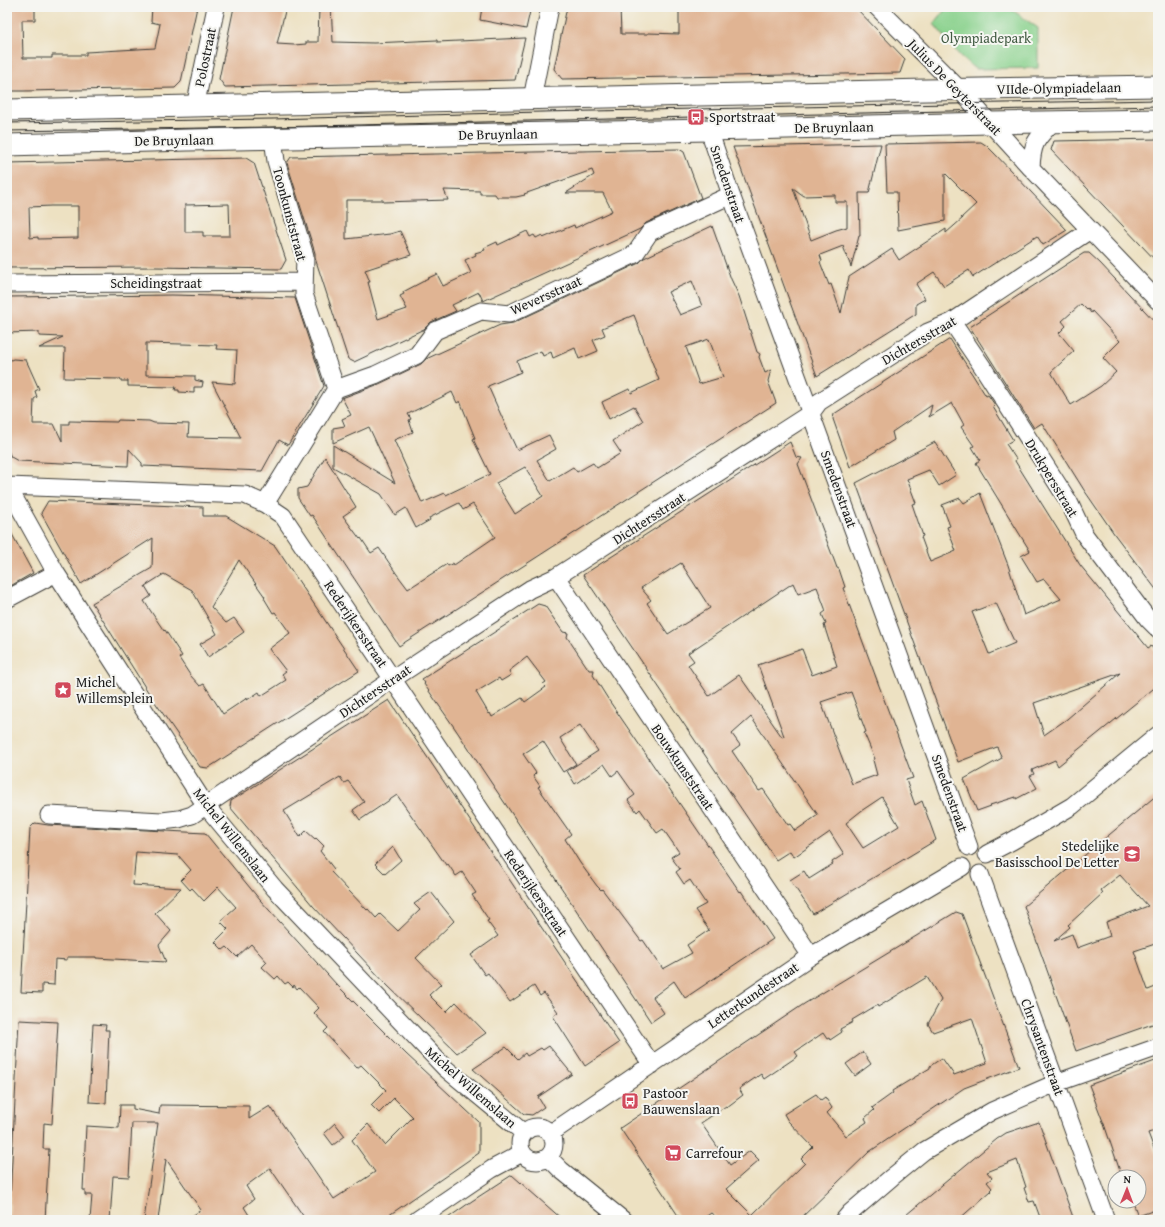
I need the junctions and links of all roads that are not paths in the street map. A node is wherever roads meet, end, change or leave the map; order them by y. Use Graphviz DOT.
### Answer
graph roads {
  1 [pos="216,7"];
  2 [pos="550,7"];
  3 [pos="877,7"];
  4 [pos="1158,86"];
  5 [pos="960,89"];
  6 [pos="532,99"];
  7 [pos="195,107"];
  8 [pos="7,110"];
  9 [pos="1158,120"];
  10 [pos="1054,122"];
  11 [pos="989,123"];
  12 [pos="709,130"];
  13 [pos="273,138"];
  14 [pos="7,145"];
  15 [pos="1032,168"];
  16 [pos="731,195"];
  17 [pos="1090,230"];
  18 [pos="304,282"];
  19 [pos="7,284"];
  20 [pos="1158,301"];
  21 [pos="952,322"];
  22 [pos="336,389"];
  23 [pos="811,413"];
  24 [pos="7,486"];
  25 [pos="265,504"];
  26 [pos="56,573"];
  27 [pos="556,578"];
  28 [pos="7,599"];
  29 [pos="1158,629"];
  30 [pos="393,679"];
  31 [pos="1158,735"];
  32 [pos="206,806"];
  33 [pos="49,815"];
  34 [pos="969,847"];
  35 [pos="987,854"];
  36 [pos="962,867"];
  37 [pos="980,874"];
  38 [pos="811,956"];
  39 [pos="1158,1047"];
  40 [pos="652,1064"];
  41 [pos="1056,1083"];
  42 [pos="524,1133"];
  43 [pos="551,1133"];
  44 [pos="522,1153"];
  45 [pos="548,1157"];
  46 [pos="417,1220"];
  47 [pos="623,1220"];
  48 [pos="844,1220"];
  49 [pos="1106,1220"];
  1 -- 7 [label="street, Polostraat"];
  2 -- 6 [label="street"];
  3 -- 5 [label="street, Julius De Geyterstraat"];
  4 -- 5 [label="main road, VIIde-Olympiadelaan"];
  5 -- 6 [label="main road"];
  5 -- 11 [label="street, Julius De Geyterstraat"];
  6 -- 7 [label="main road"];
  7 -- 8 [label="main road"];
  9 -- 10 [label="main road"];
  10 -- 11 [label="main road"];
  10 -- 15 [label="street"];
  11 -- 12 [label="main road, De Bruynlaan"];
  11 -- 15 [label="street, Julius De Geyterstraat"];
  12 -- 13 [label="main road, De Bruynlaan"];
  12 -- 16 [label="street, Smedenstraat"];
  13 -- 14 [label="main road, De Bruynlaan"];
  13 -- 18 [label="street, Toonkunststraat"];
  15 -- 17 [label="street, Julius De Geyterstraat"];
  16 -- 22 [label="street, Weversstraat"];
  16 -- 23 [label="street, Smedenstraat"];
  17 -- 20 [label="street, Julius De Geyterstraat"];
  17 -- 21 [label="street, Dichtersstraat"];
  18 -- 19 [label="street, Scheidingstraat"];
  18 -- 22 [label="street, Toonkunststraat"];
  21 -- 23 [label="street, Dichtersstraat"];
  21 -- 29 [label="street, Drukpersstraat"];
  22 -- 25 [label="street"];
  23 -- 27 [label="street, Dichtersstraat"];
  23 -- 34 [label="street, Smedenstraat"];
  24 -- 25 [label="street, Rederijkersstraat"];
  24 -- 26 [label="street, Michel Willemslaan"];
  25 -- 30 [label="street, Rederijkersstraat"];
  26 -- 28 [label="street"];
  26 -- 32 [label="street, Michel Willemslaan"];
  27 -- 30 [label="street, Dichtersstraat"];
  27 -- 38 [label="street, Bouwkunststraat"];
  30 -- 32 [label="street, Dichtersstraat"];
  30 -- 40 [label="street, Rederijkersstraat"];
  31 -- 35 [label="street"];
  32 -- 33 [label="street"];
  32 -- 42 [label="street, Michel Willemslaan"];
  34 -- 35 [label="street"];
  34 -- 36 [label="street"];
  35 -- 37 [label="street"];
  36 -- 37 [label="street"];
  36 -- 38 [label="street, Letterkundestraat"];
  37 -- 41 [label="street, Chrysantenstraat"];
  38 -- 40 [label="street, Letterkundestraat"];
  39 -- 41 [label="street"];
  40 -- 43 [label="street, Letterkundestraat"];
  41 -- 48 [label="street"];
  41 -- 49 [label="street, Chrysantenstraat"];
  42 -- 43 [label="street"];
  42 -- 44 [label="street"];
  43 -- 45 [label="street"];
  44 -- 45 [label="street"];
  44 -- 46 [label="street"];
  45 -- 47 [label="street"];
}
